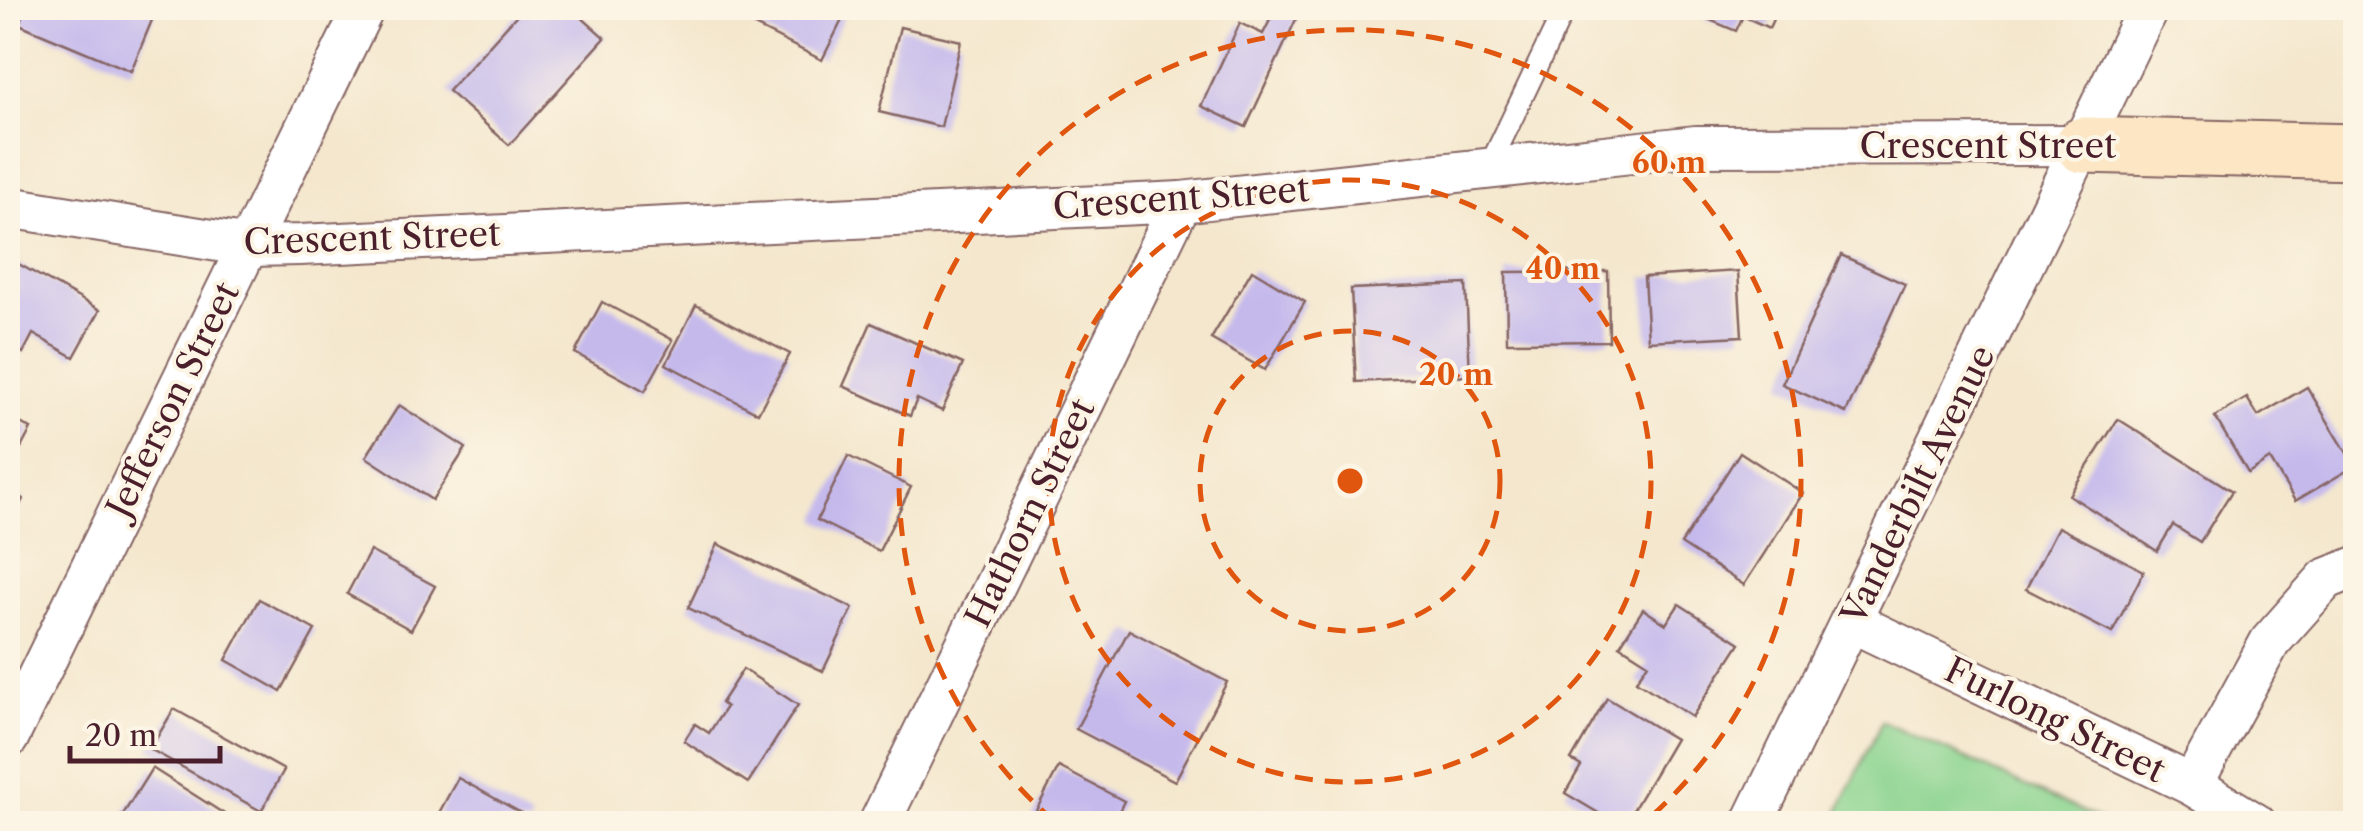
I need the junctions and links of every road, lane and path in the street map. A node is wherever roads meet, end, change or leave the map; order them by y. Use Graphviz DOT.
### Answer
graph roads {
  1 [pos="364,8"];
  2 [pos="1565,8"];
  3 [pos="2148,8"];
  4 [pos="2083,145"];
  5 [pos="2356,152"];
  6 [pos="1488,169"];
  7 [pos="1181,202"];
  8 [pos="8,207"];
  9 [pos="249,246"];
  10 [pos="2356,567"];
  11 [pos="1852,622"];
  12 [pos="8,738"];
  13 [pos="2192,785"];
  14 [pos="879,824"];
  15 [pos="1752,824"];
  16 [pos="2256,824"];
  1 -- 9 [label="street, Jefferson Street"];
  2 -- 6 [label="lane"];
  3 -- 4 [label="street, Vanderbilt Avenue"];
  4 -- 5 [label="street, Crescent Street"];
  4 -- 6 [label="street, Crescent Street"];
  4 -- 11 [label="street, Vanderbilt Avenue"];
  6 -- 7 [label="street, Crescent Street"];
  7 -- 9 [label="street, Crescent Street"];
  7 -- 14 [label="street, Hathorn Street"];
  8 -- 9 [label="street, Crescent Street"];
  9 -- 12 [label="street, Jefferson Street"];
  10 -- 13 [label="street"];
  11 -- 13 [label="street, Furlong Street"];
  11 -- 15 [label="street, Vanderbilt Avenue"];
  13 -- 16 [label="street, Furlong Street"];
}
